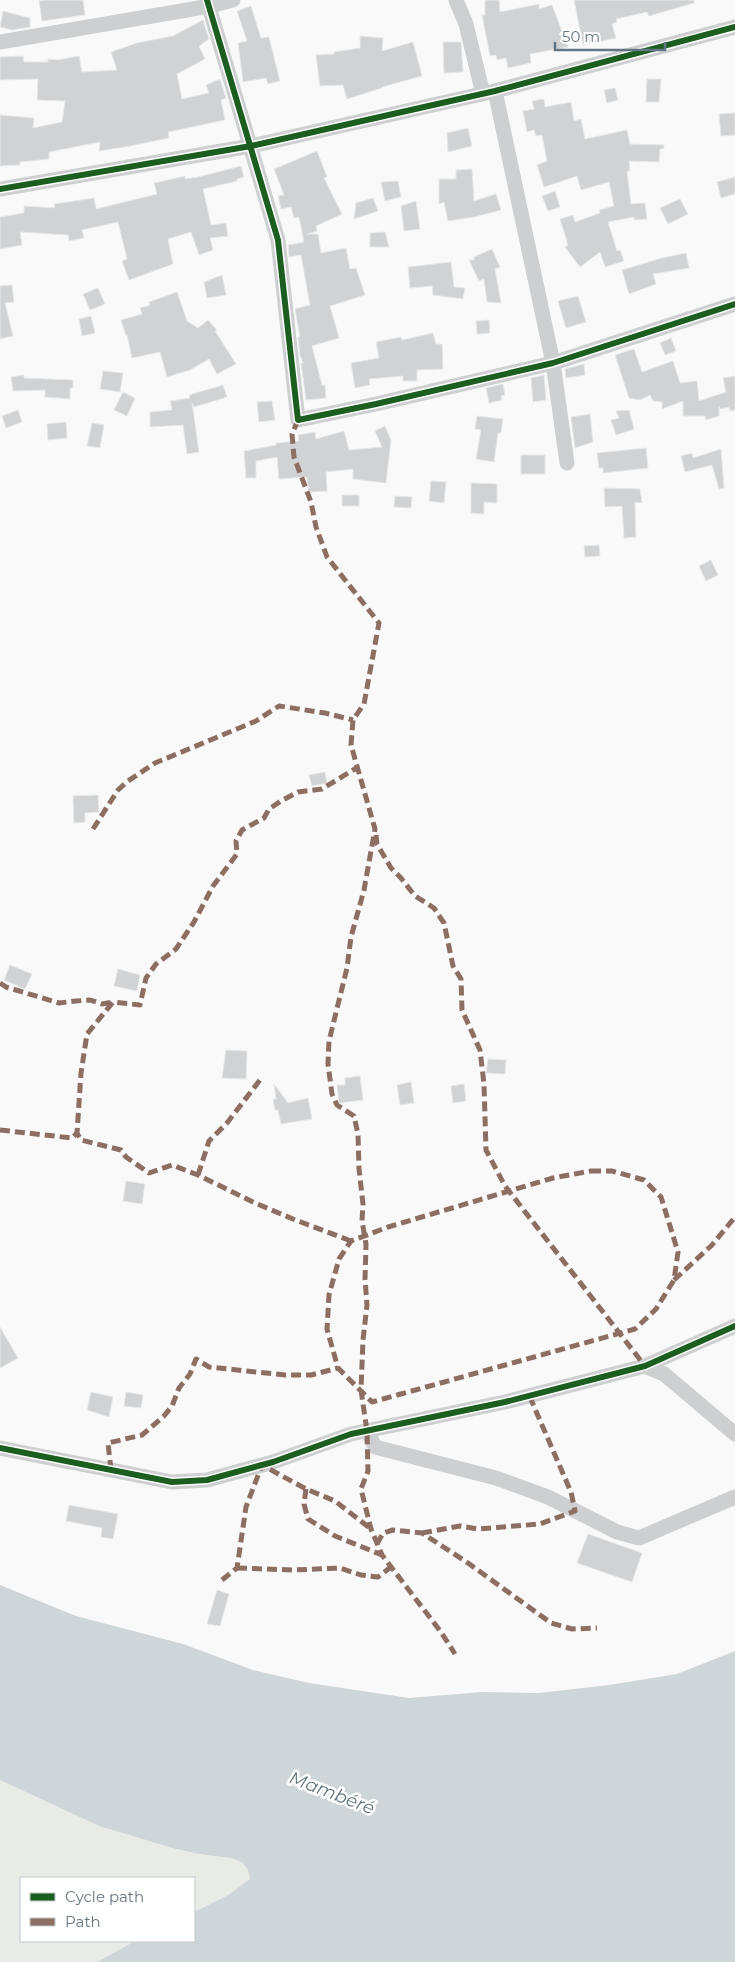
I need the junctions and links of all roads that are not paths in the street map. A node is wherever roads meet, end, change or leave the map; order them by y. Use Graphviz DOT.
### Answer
graph roads {
  1 [pos="233,0"];
  2 [pos="456,0"];
  3 [pos="209,3"];
  4 [pos="735,27"];
  5 [pos="0,42"];
  6 [pos="489,92"];
  7 [pos="251,146"];
  8 [pos="0,189"];
  9 [pos="735,304"];
  10 [pos="553,363"];
  11 [pos="567,463"];
  12 [pos="735,1326"];
  13 [pos="645,1366"];
  14 [pos="367,1431"];
  15 [pos="735,1434"];
  16 [pos="0,1448"];
  17 [pos="735,1497"];
  1 -- 3 [label="street"];
  2 -- 6 [label="street"];
  3 -- 5 [label="street"];
  3 -- 7 [label="street"];
  4 -- 6 [label="street"];
  6 -- 7 [label="street"];
  6 -- 10 [label="street"];
  7 -- 8 [label="street"];
  7 -- 10 [label="street"];
  9 -- 10 [label="street"];
  10 -- 11 [label="street"];
  12 -- 13 [label="street"];
  13 -- 14 [label="street"];
  13 -- 15 [label="street"];
  14 -- 16 [label="street"];
  14 -- 17 [label="street"];
}
